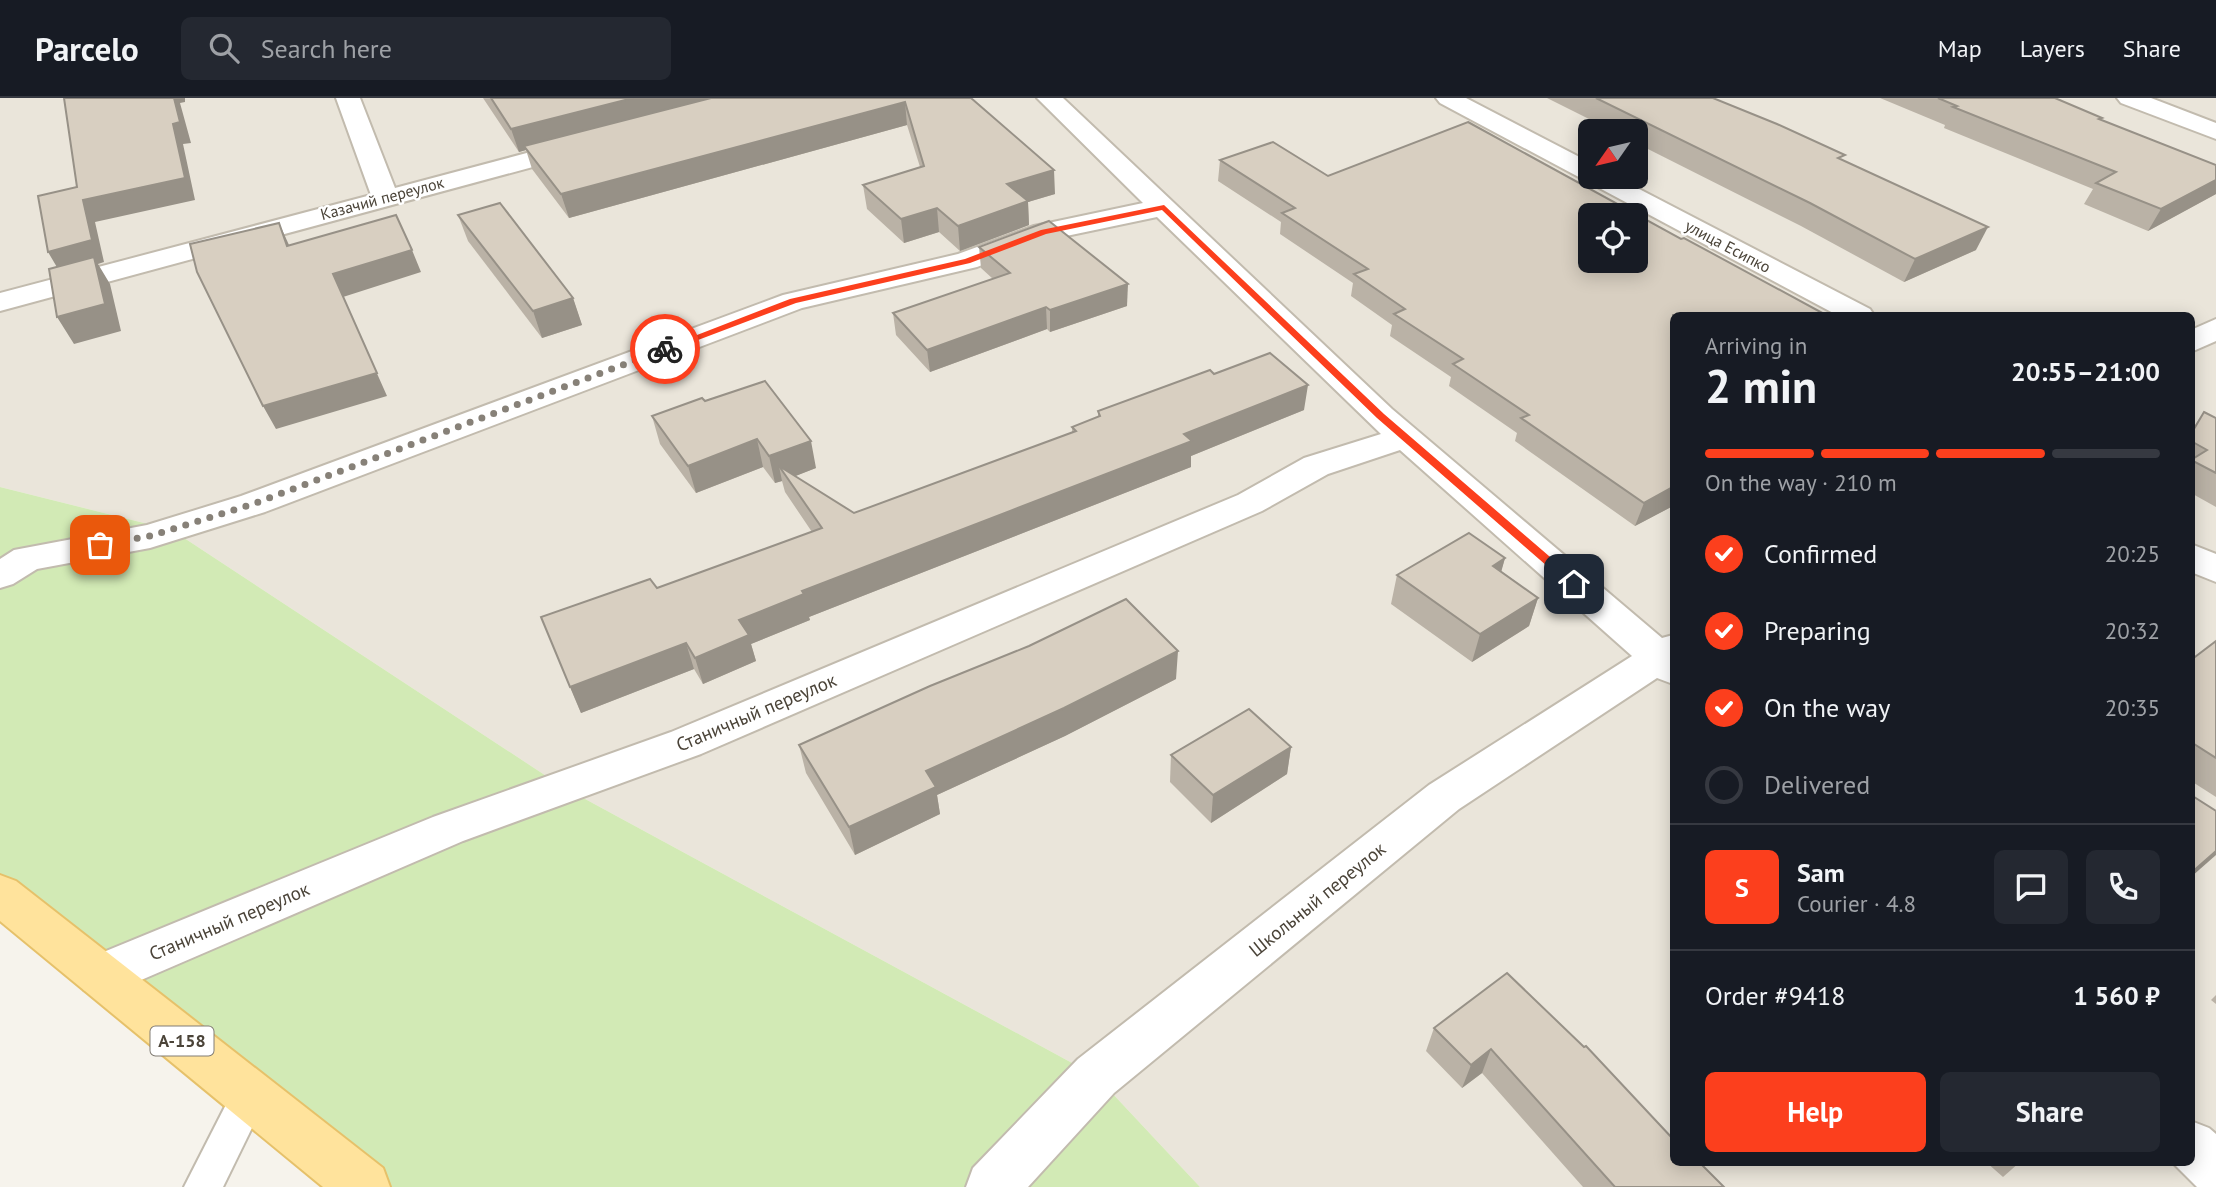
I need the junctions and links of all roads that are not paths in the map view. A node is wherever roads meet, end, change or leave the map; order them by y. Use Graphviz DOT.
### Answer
graph roads {
  1 [pos="348,98"];
  2 [pos="1049,98"];
  3 [pos="1448,98"];
  4 [pos="2129,98"];
  5 [pos="2216,132"];
  6 [pos="608,139"];
  7 [pos="1578,166"];
  8 [pos="1620,189"];
  9 [pos="385,197"];
  10 [pos="1164,207"];
  11 [pos="0,302"];
  12 [pos="1853,312"];
  13 [pos="2216,328"];
  14 [pos="2195,341"];
  15 [pos="1405,437"];
  16 [pos="2195,558"];
  17 [pos="2216,570"];
  18 [pos="0,575"];
  19 [pos="1668,659"];
  20 [pos="0,894"];
  21 [pos="101,975"];
  22 [pos="250,1095"];
  23 [pos="2195,1150"];
  24 [pos="2216,1169"];
  25 [pos="203,1187"];
  26 [pos="365,1187"];
  27 [pos="992,1187"];
  1 -- 9 [label="street"];
  2 -- 10 [label="street"];
  3 -- 7 [label="street"];
  4 -- 5 [label="street"];
  6 -- 9 [label="street, Казачий переулок"];
  8 -- 12 [label="street, улица Есипко"];
  9 -- 11 [label="street, Казачий переулок"];
  10 -- 15 [label="street"];
  10 -- 18 [label="street"];
  13 -- 14 [label="street"];
  15 -- 19 [label="street"];
  15 -- 21 [label="street, Станичный переулок"];
  16 -- 17 [label="street"];
  19 -- 27 [label="street, Школьный переулок"];
  20 -- 21 [label="main road, А-158"];
  21 -- 22 [label="main road, А-158"];
  22 -- 25 [label="lane"];
  22 -- 26 [label="main road, А-158"];
  23 -- 24 [label="street"];
}
